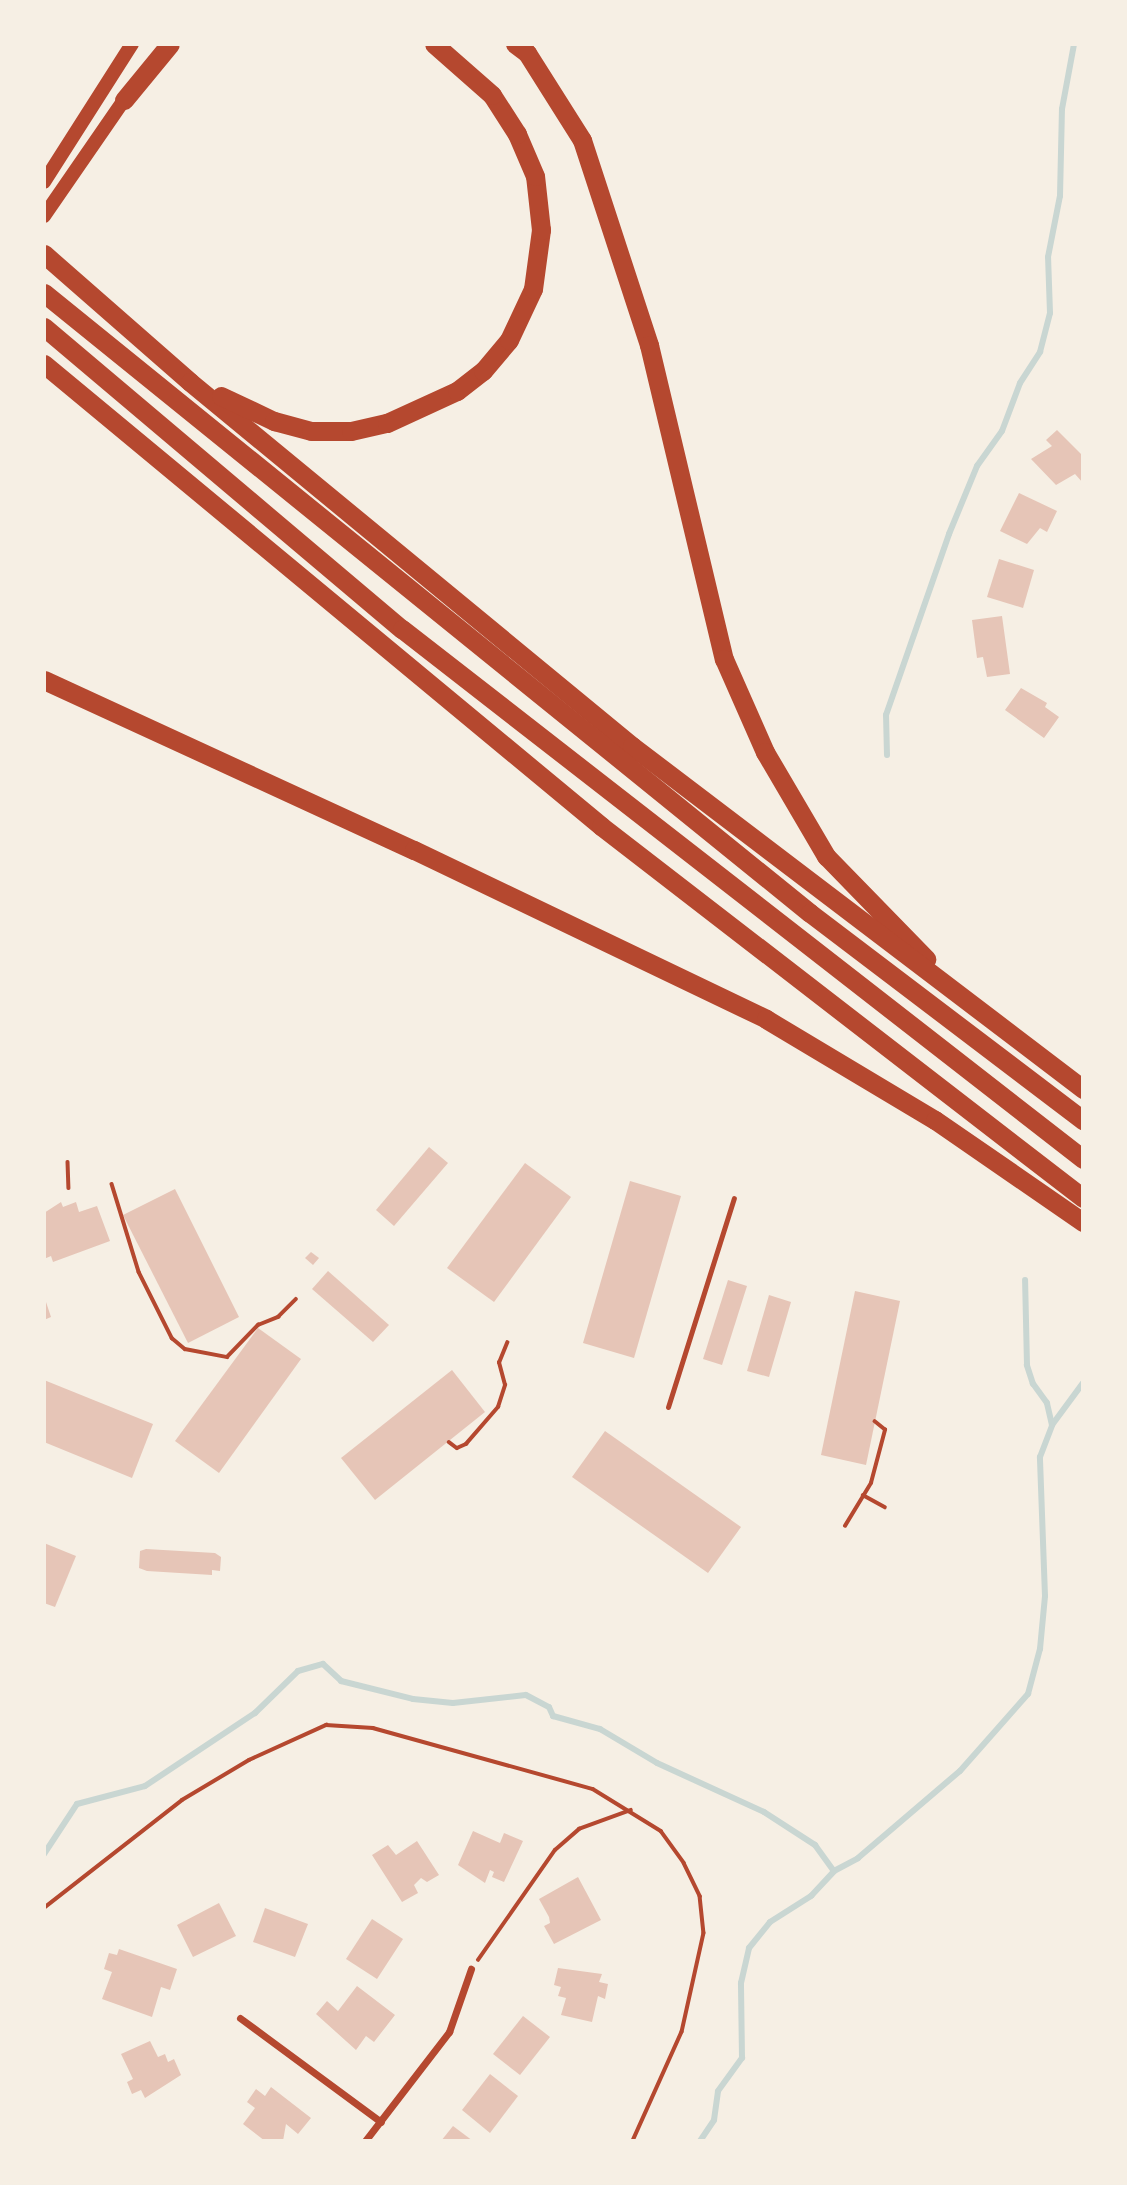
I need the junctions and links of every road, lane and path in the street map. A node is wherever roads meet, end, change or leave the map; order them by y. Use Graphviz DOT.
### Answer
graph roads {
  1 [pos="132,44"];
  2 [pos="160,44"];
  3 [pos="170,44"];
  4 [pos="433,44"];
  5 [pos="515,44"];
  6 [pos="124,100"];
  7 [pos="44,182"];
  8 [pos="44,216"];
  9 [pos="44,254"];
  10 [pos="44,293"];
  11 [pos="49,332"];
  12 [pos="154,350"];
  13 [pos="44,364"];
  14 [pos="44,680"];
  15 [pos="993,1022"];
  16 [pos="1083,1089"];
  17 [pos="1083,1120"];
  18 [pos="1083,1159"];
  19 [pos="68,1162"];
  20 [pos="112,1184"];
  21 [pos="69,1188"];
  22 [pos="734,1198"];
  23 [pos="1083,1198"];
  24 [pos="1083,1222"];
  25 [pos="296,1299"];
  26 [pos="507,1343"];
  27 [pos="668,1407"];
  28 [pos="874,1422"];
  29 [pos="449,1441"];
  30 [pos="863,1495"];
  31 [pos="885,1507"];
  32 [pos="845,1526"];
  33 [pos="631,1810"];
  34 [pos="44,1908"];
  35 [pos="471,1969"];
  36 [pos="240,2018"];
  37 [pos="381,2122"];
  38 [pos="365,2141"];
  39 [pos="633,2141"];
  1 -- 7 [label="main road"];
  2 -- 6 [label="main road"];
  3 -- 6 [label="highway"];
  4 -- 12 [label="highway"];
  5 -- 15 [label="highway"];
  6 -- 8 [label="main road"];
  9 -- 12 [label="highway"];
  10 -- 17 [label="highway"];
  11 -- 18 [label="highway"];
  12 -- 15 [label="highway"];
  13 -- 23 [label="highway"];
  14 -- 24 [label="highway"];
  15 -- 16 [label="highway"];
  19 -- 21 [label="path"];
  20 -- 25 [label="path"];
  22 -- 27 [label="lane"];
  26 -- 29 [label="path"];
  28 -- 30 [label="path"];
  30 -- 31 [label="path"];
  30 -- 32 [label="path"];
  33 -- 34 [label="path"];
  33 -- 35 [label="path"];
  33 -- 39 [label="path"];
  35 -- 37 [label="street"];
  36 -- 37 [label="street"];
  37 -- 38 [label="street"];
}
